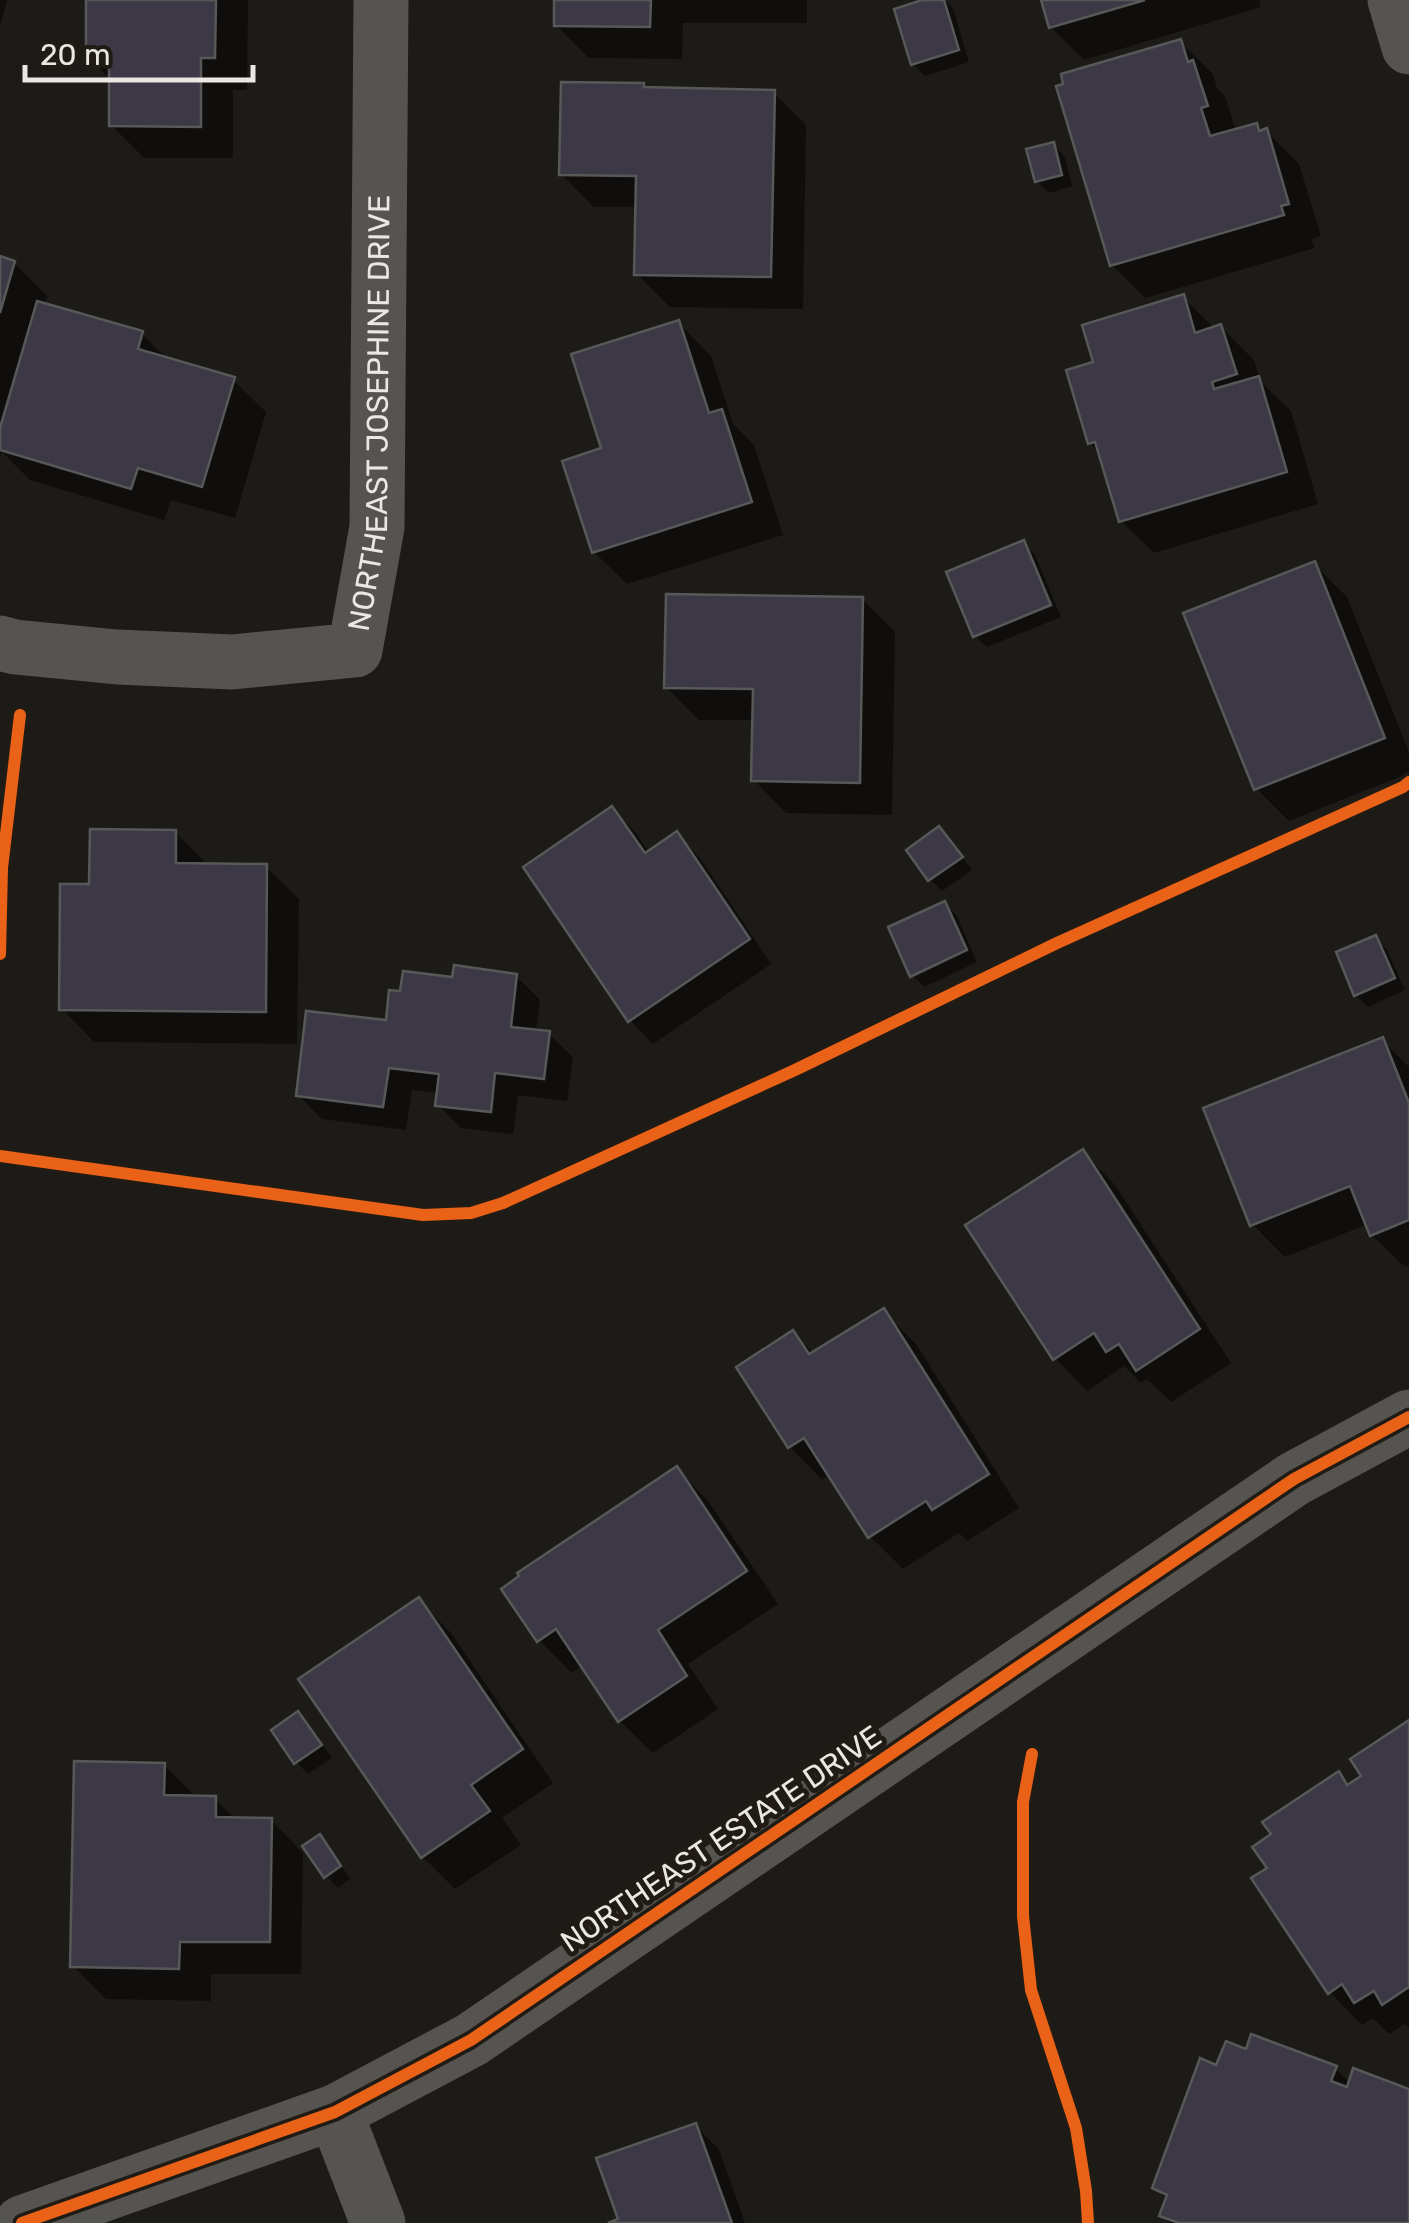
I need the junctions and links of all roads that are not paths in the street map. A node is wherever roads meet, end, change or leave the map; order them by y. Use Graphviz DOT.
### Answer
graph roads {
  1 [pos="382,0"];
  2 [pos="1395,0"];
  3 [pos="1409,47"];
  4 [pos="0,643"];
  5 [pos="1409,1418"];
  6 [pos="335,2112"];
  7 [pos="22,2223"];
  8 [pos="378,2223"];
  1 -- 4 [label="street, NORTHEAST JOSEPHINE DRIVE"];
  2 -- 3 [label="street"];
  5 -- 6 [label="street, NORTHEAST ESTATE DRIVE"];
  6 -- 7 [label="street, NORTHEAST ESTATE DRIVE"];
  6 -- 8 [label="street"];
}
